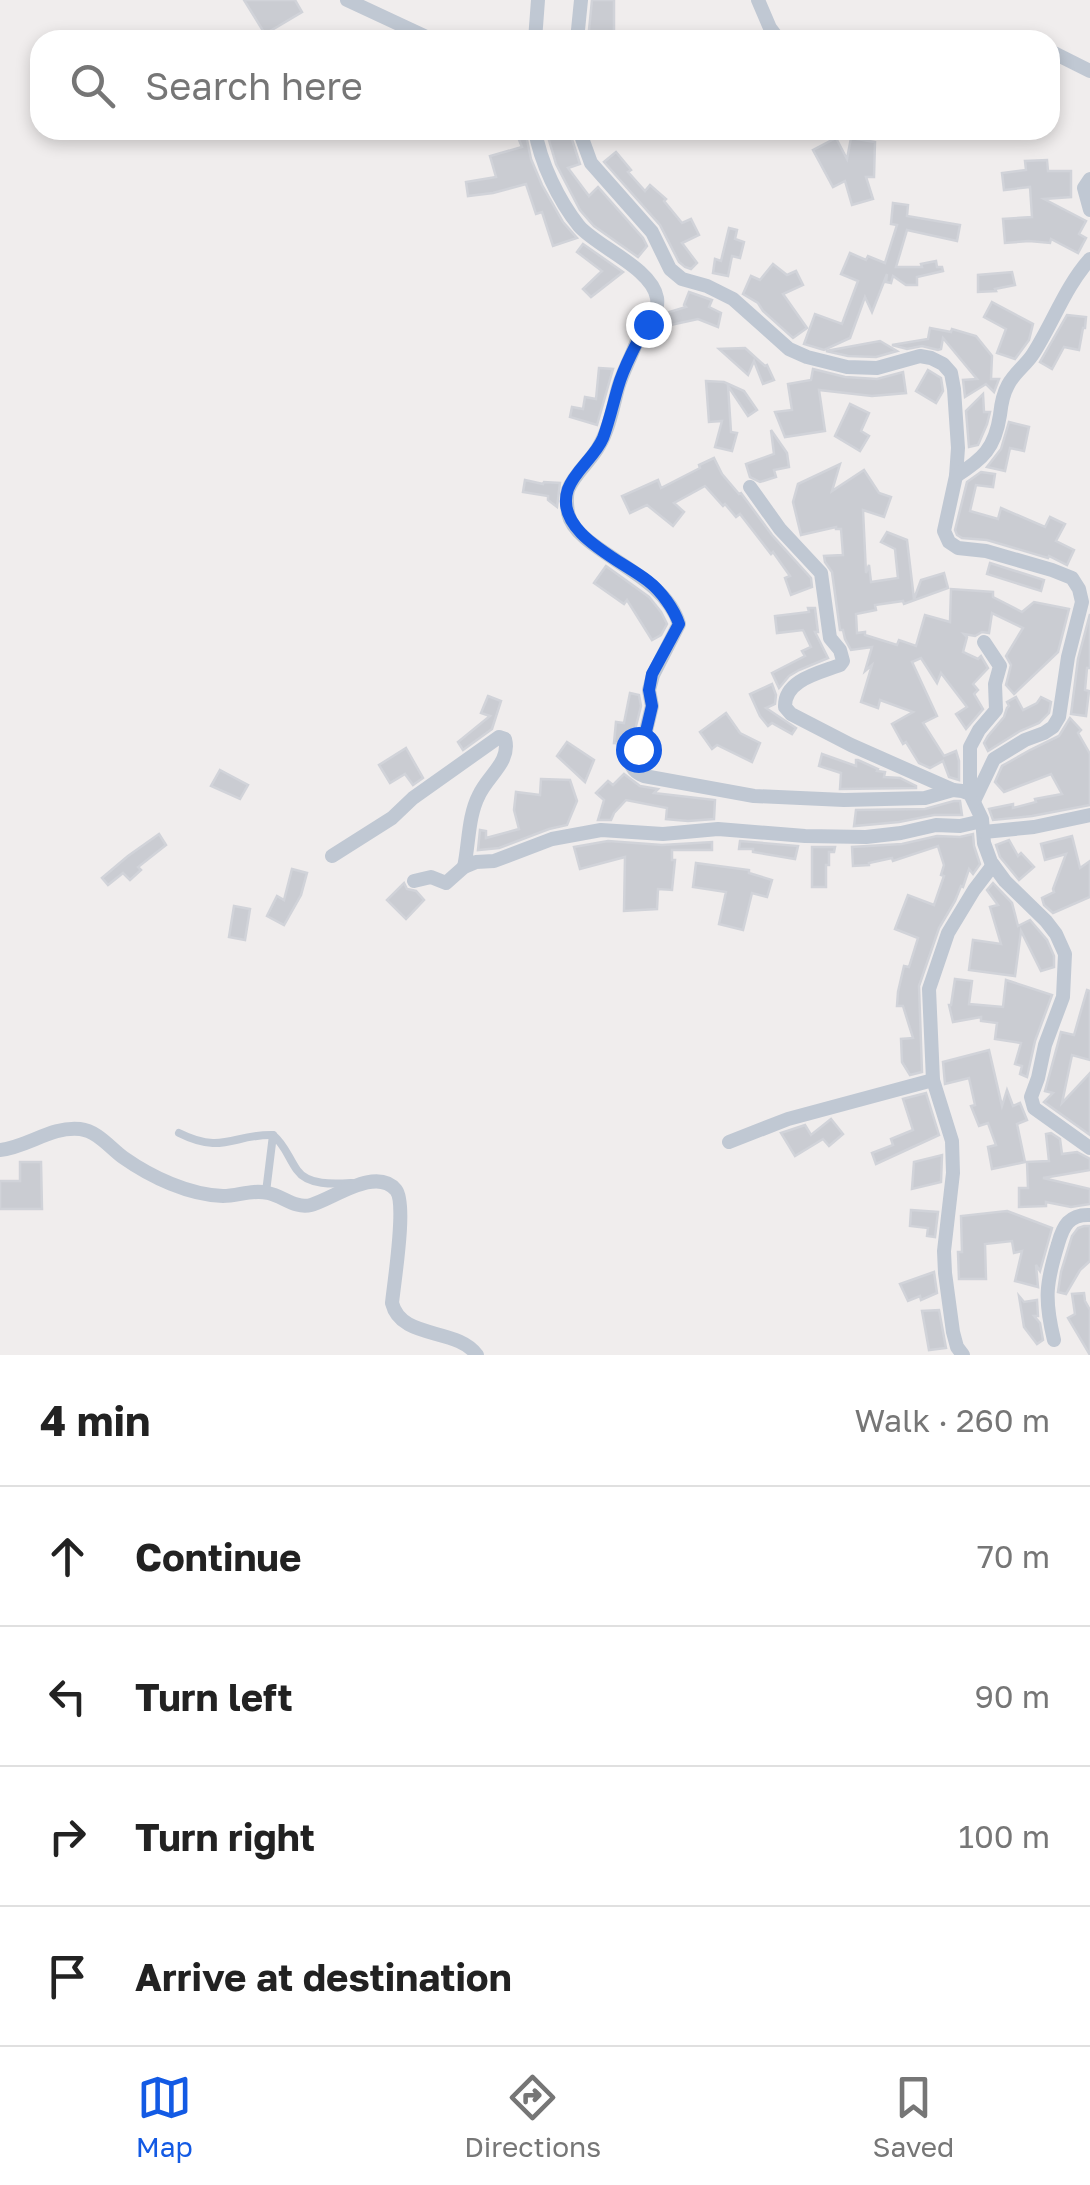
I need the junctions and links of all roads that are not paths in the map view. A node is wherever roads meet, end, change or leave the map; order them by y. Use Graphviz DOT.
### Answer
graph roads {
  1 [pos="347,0"];
  2 [pos="538,0"];
  3 [pos="581,0"];
  4 [pos="758,0"];
  5 [pos="412,30"];
  6 [pos="536,30"];
  7 [pos="578,30"];
  8 [pos="772,30"];
  9 [pos="1060,56"];
  10 [pos="1090,71"];
  11 [pos="536,140"];
  12 [pos="583,140"];
  13 [pos="1090,179"];
  14 [pos="1090,210"];
  15 [pos="1090,260"];
  16 [pos="956,476"];
  17 [pos="750,487"];
  18 [pos="984,642"];
  19 [pos="953,790"];
  20 [pos="972,798"];
  21 [pos="1090,814"];
  22 [pos="983,826"];
  23 [pos="332,856"];
  24 [pos="993,865"];
  25 [pos="464,867"];
  26 [pos="414,881"];
  27 [pos="933,1080"];
  28 [pos="179,1134"];
  29 [pos="273,1134"];
  30 [pos="730,1142"];
  31 [pos="1090,1148"];
  32 [pos="0,1150"];
  33 [pos="367,1181"];
  34 [pos="266,1192"];
  35 [pos="1090,1215"];
  36 [pos="1054,1340"];
  37 [pos="477,1355"];
  38 [pos="963,1355"];
  1 -- 5 [label="street"];
  2 -- 6 [label="street"];
  3 -- 7 [label="street"];
  4 -- 8 [label="street"];
  9 -- 10 [label="street"];
  11 -- 19 [label="street"];
  12 -- 16 [label="street"];
  13 -- 14 [label="street"];
  15 -- 16 [label="street"];
  16 -- 20 [label="street"];
  17 -- 19 [label="street"];
  18 -- 20 [label="street"];
  19 -- 20 [label="street"];
  20 -- 22 [label="street"];
  21 -- 22 [label="street"];
  22 -- 24 [label="street"];
  22 -- 25 [label="street"];
  23 -- 25 [label="street"];
  24 -- 27 [label="street"];
  24 -- 31 [label="street"];
  25 -- 26 [label="street"];
  27 -- 30 [label="street"];
  27 -- 38 [label="street"];
  28 -- 29 [label="lane"];
  29 -- 33 [label="lane"];
  29 -- 34 [label="lane"];
  32 -- 34 [label="street"];
  33 -- 34 [label="street"];
  33 -- 37 [label="street"];
  35 -- 36 [label="street"];
}
